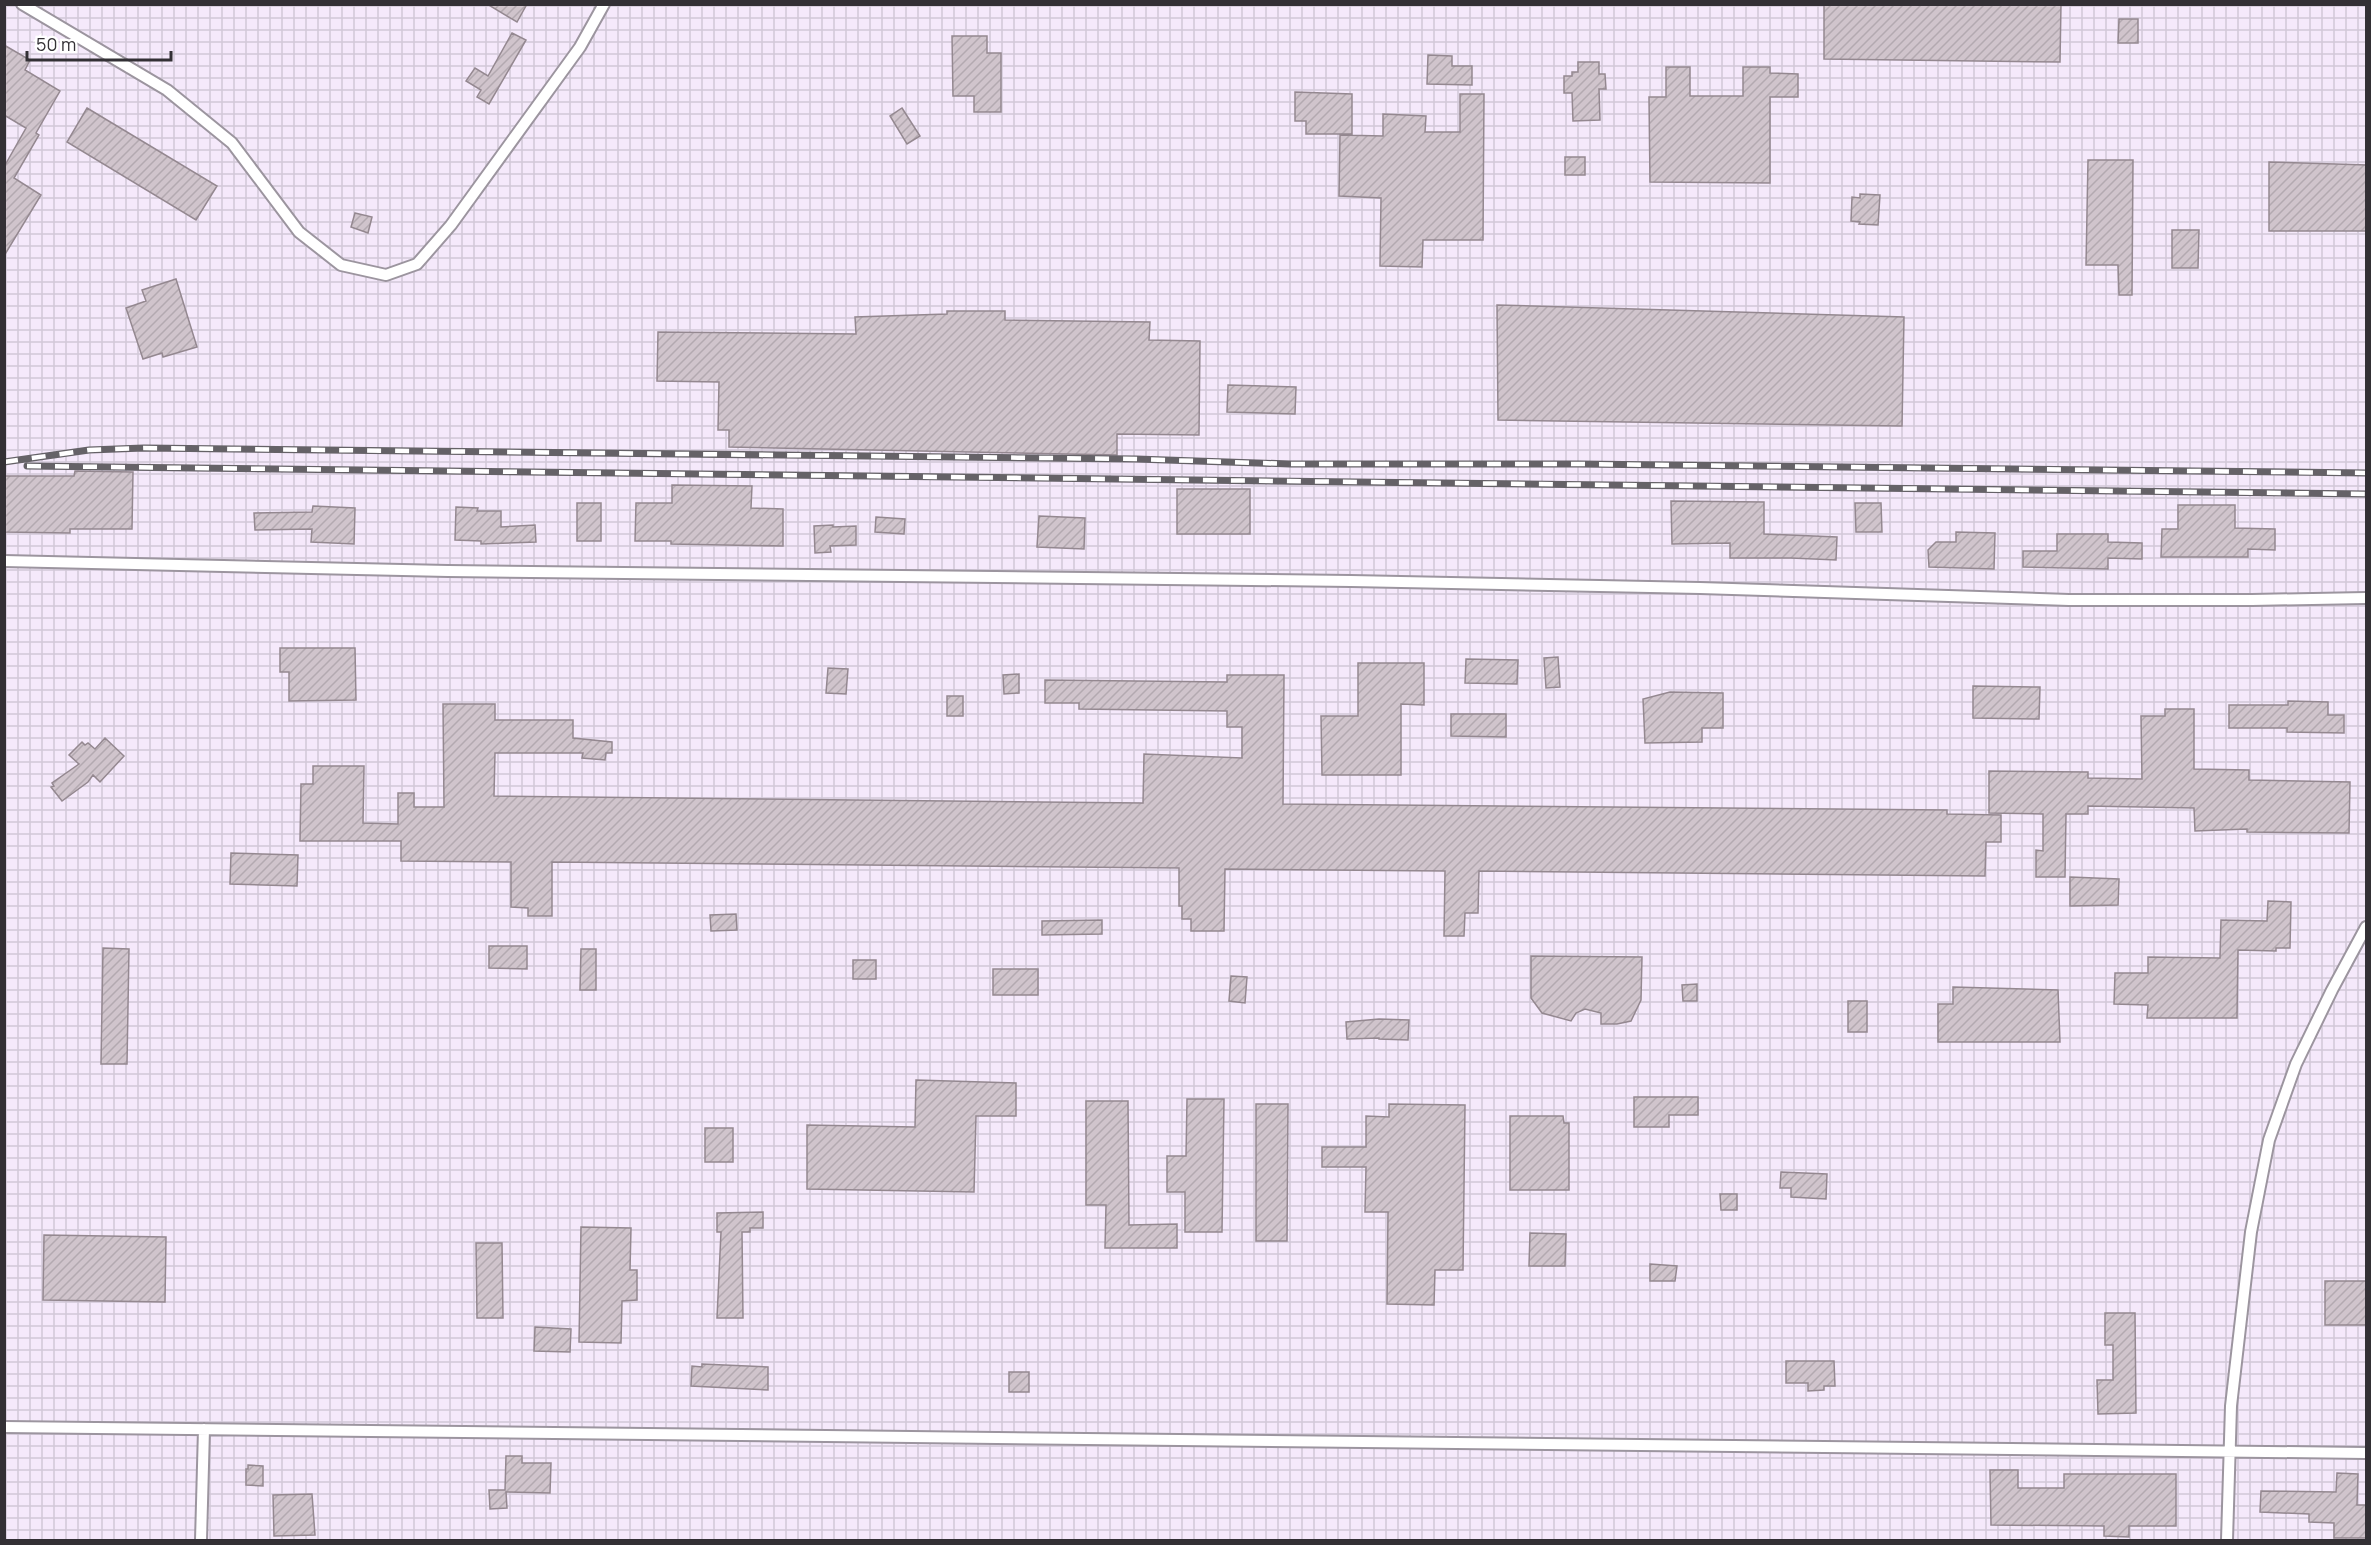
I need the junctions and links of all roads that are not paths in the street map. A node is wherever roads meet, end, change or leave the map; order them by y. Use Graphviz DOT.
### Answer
graph roads {
  1 [pos="22,4"];
  2 [pos="604,4"];
  3 [pos="4,561"];
  4 [pos="2367,598"];
  5 [pos="2367,927"];
  6 [pos="4,1427"];
  7 [pos="204,1429"];
  8 [pos="2229,1450"];
  9 [pos="2367,1453"];
  10 [pos="201,1540"];
  11 [pos="2227,1540"];
  1 -- 2 [label="lane"];
  3 -- 4 [label="lane"];
  5 -- 8 [label="lane"];
  6 -- 7 [label="lane"];
  7 -- 8 [label="lane"];
  7 -- 10 [label="lane"];
  8 -- 9 [label="lane"];
  8 -- 11 [label="lane"];
}
